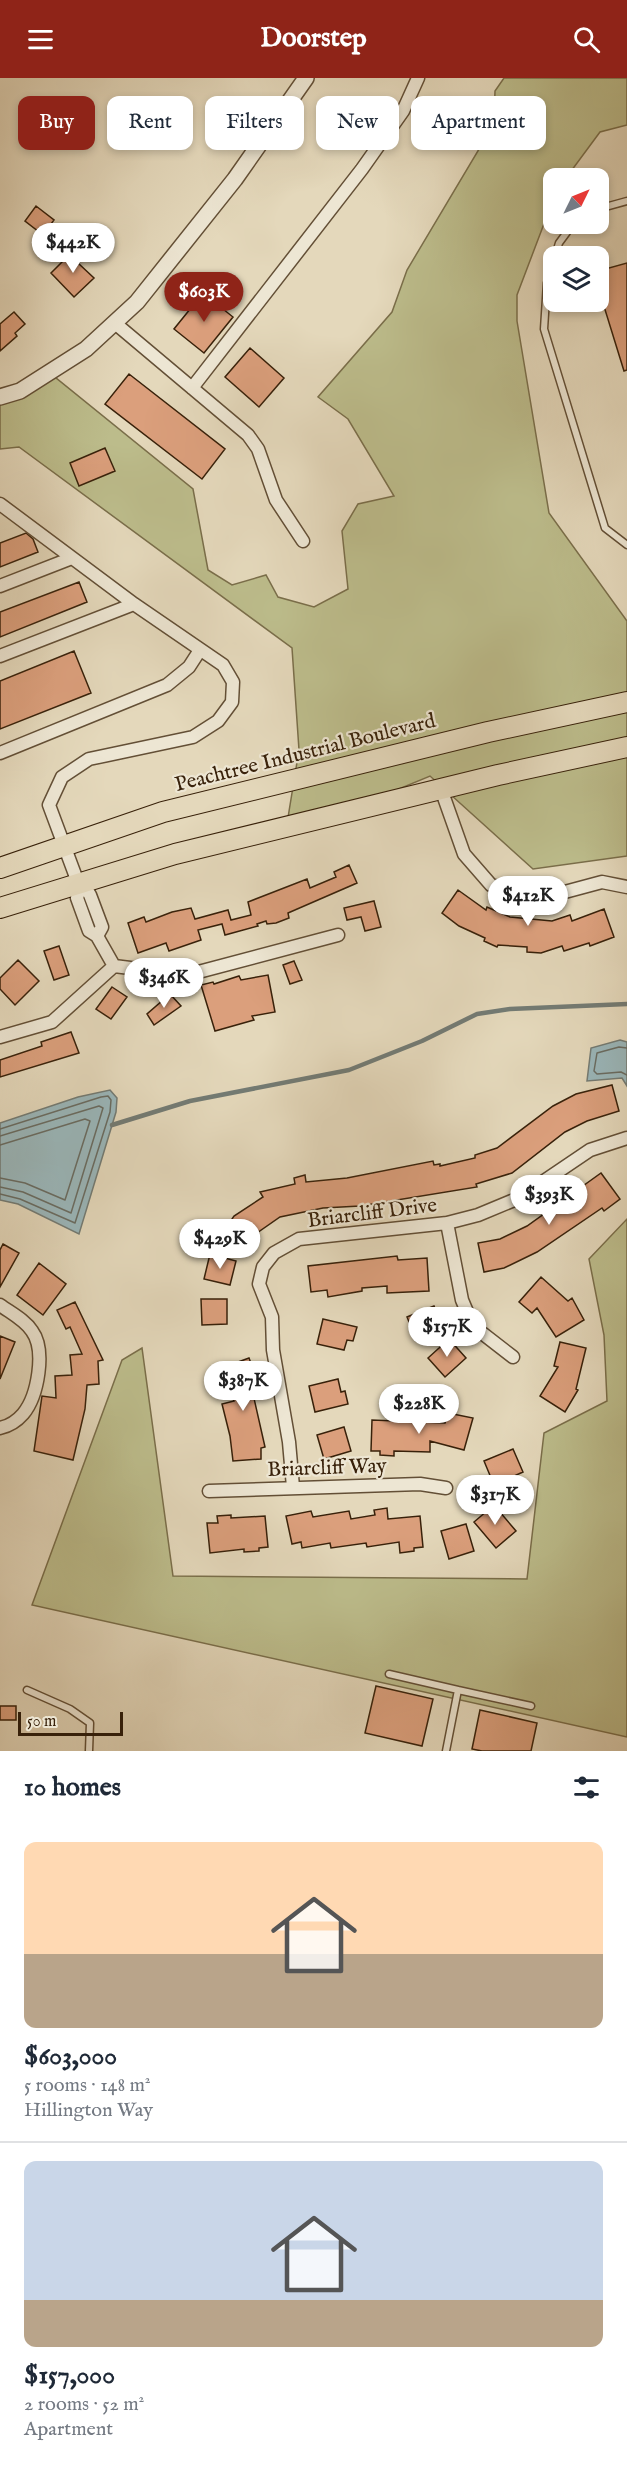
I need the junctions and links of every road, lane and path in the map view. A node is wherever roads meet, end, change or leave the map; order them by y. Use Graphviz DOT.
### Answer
graph roads {
  1 [pos="306,78"];
  2 [pos="418,78"];
  3 [pos="627,201"];
  4 [pos="609,206"];
  5 [pos="545,312"];
  6 [pos="116,324"];
  7 [pos="192,388"];
  8 [pos="0,397"];
  9 [pos="0,504"];
  10 [pos="303,541"];
  11 [pos="627,545"];
  12 [pos="72,558"];
  13 [pos="0,586"];
  14 [pos="134,604"];
  15 [pos="200,650"];
  16 [pos="0,656"];
  17 [pos="627,702"];
  18 [pos="627,747"];
  19 [pos="0,753"];
  20 [pos="441,789"];
  21 [pos="64,845"];
  22 [pos="0,868"];
  23 [pos="79,885"];
  24 [pos="627,886"];
  25 [pos="0,908"];
  26 [pos="338,935"];
  27 [pos="114,966"];
  28 [pos="0,1038"];
  29 [pos="627,1138"];
  30 [pos="447,1223"];
  31 [pos="0,1305"];
  32 [pos="513,1357"];
  33 [pos="0,1428"];
  34 [pos="293,1487"];
  35 [pos="446,1488"];
  36 [pos="209,1491"];
  37 [pos="389,1674"];
  38 [pos="27,1690"];
  39 [pos="458,1690"];
  40 [pos="531,1706"];
  41 [pos="89,1751"];
  42 [pos="446,1751"];
  1 -- 6 [label="street"];
  2 -- 7 [label="street"];
  3 -- 4 [label="lane"];
  5 -- 11 [label="lane"];
  6 -- 7 [label="street"];
  6 -- 8 [label="street"];
  7 -- 10 [label="street"];
  9 -- 12 [label="street"];
  12 -- 13 [label="street"];
  12 -- 14 [label="street"];
  14 -- 15 [label="street"];
  14 -- 16 [label="street"];
  15 -- 19 [label="street"];
  15 -- 21 [label="street"];
  17 -- 21 [label="main road, Peachtree Industrial Boulevard"];
  18 -- 20 [label="main road"];
  20 -- 23 [label="main road"];
  20 -- 24 [label="street"];
  21 -- 22 [label="main road, Peachtree Industrial Boulevard"];
  21 -- 23 [label="street"];
  23 -- 25 [label="main road"];
  23 -- 27 [label="street"];
  26 -- 27 [label="street"];
  27 -- 28 [label="street"];
  29 -- 30 [label="street, Briarcliff Drive"];
  30 -- 32 [label="street"];
  30 -- 34 [label="street, Briarcliff Drive"];
  31 -- 33 [label="street"];
  34 -- 35 [label="street, Briarcliff Way"];
  34 -- 36 [label="street, Briarcliff Way"];
  37 -- 39 [label="lane"];
  38 -- 41 [label="lane"];
  39 -- 40 [label="lane"];
  39 -- 42 [label="lane"];
}
